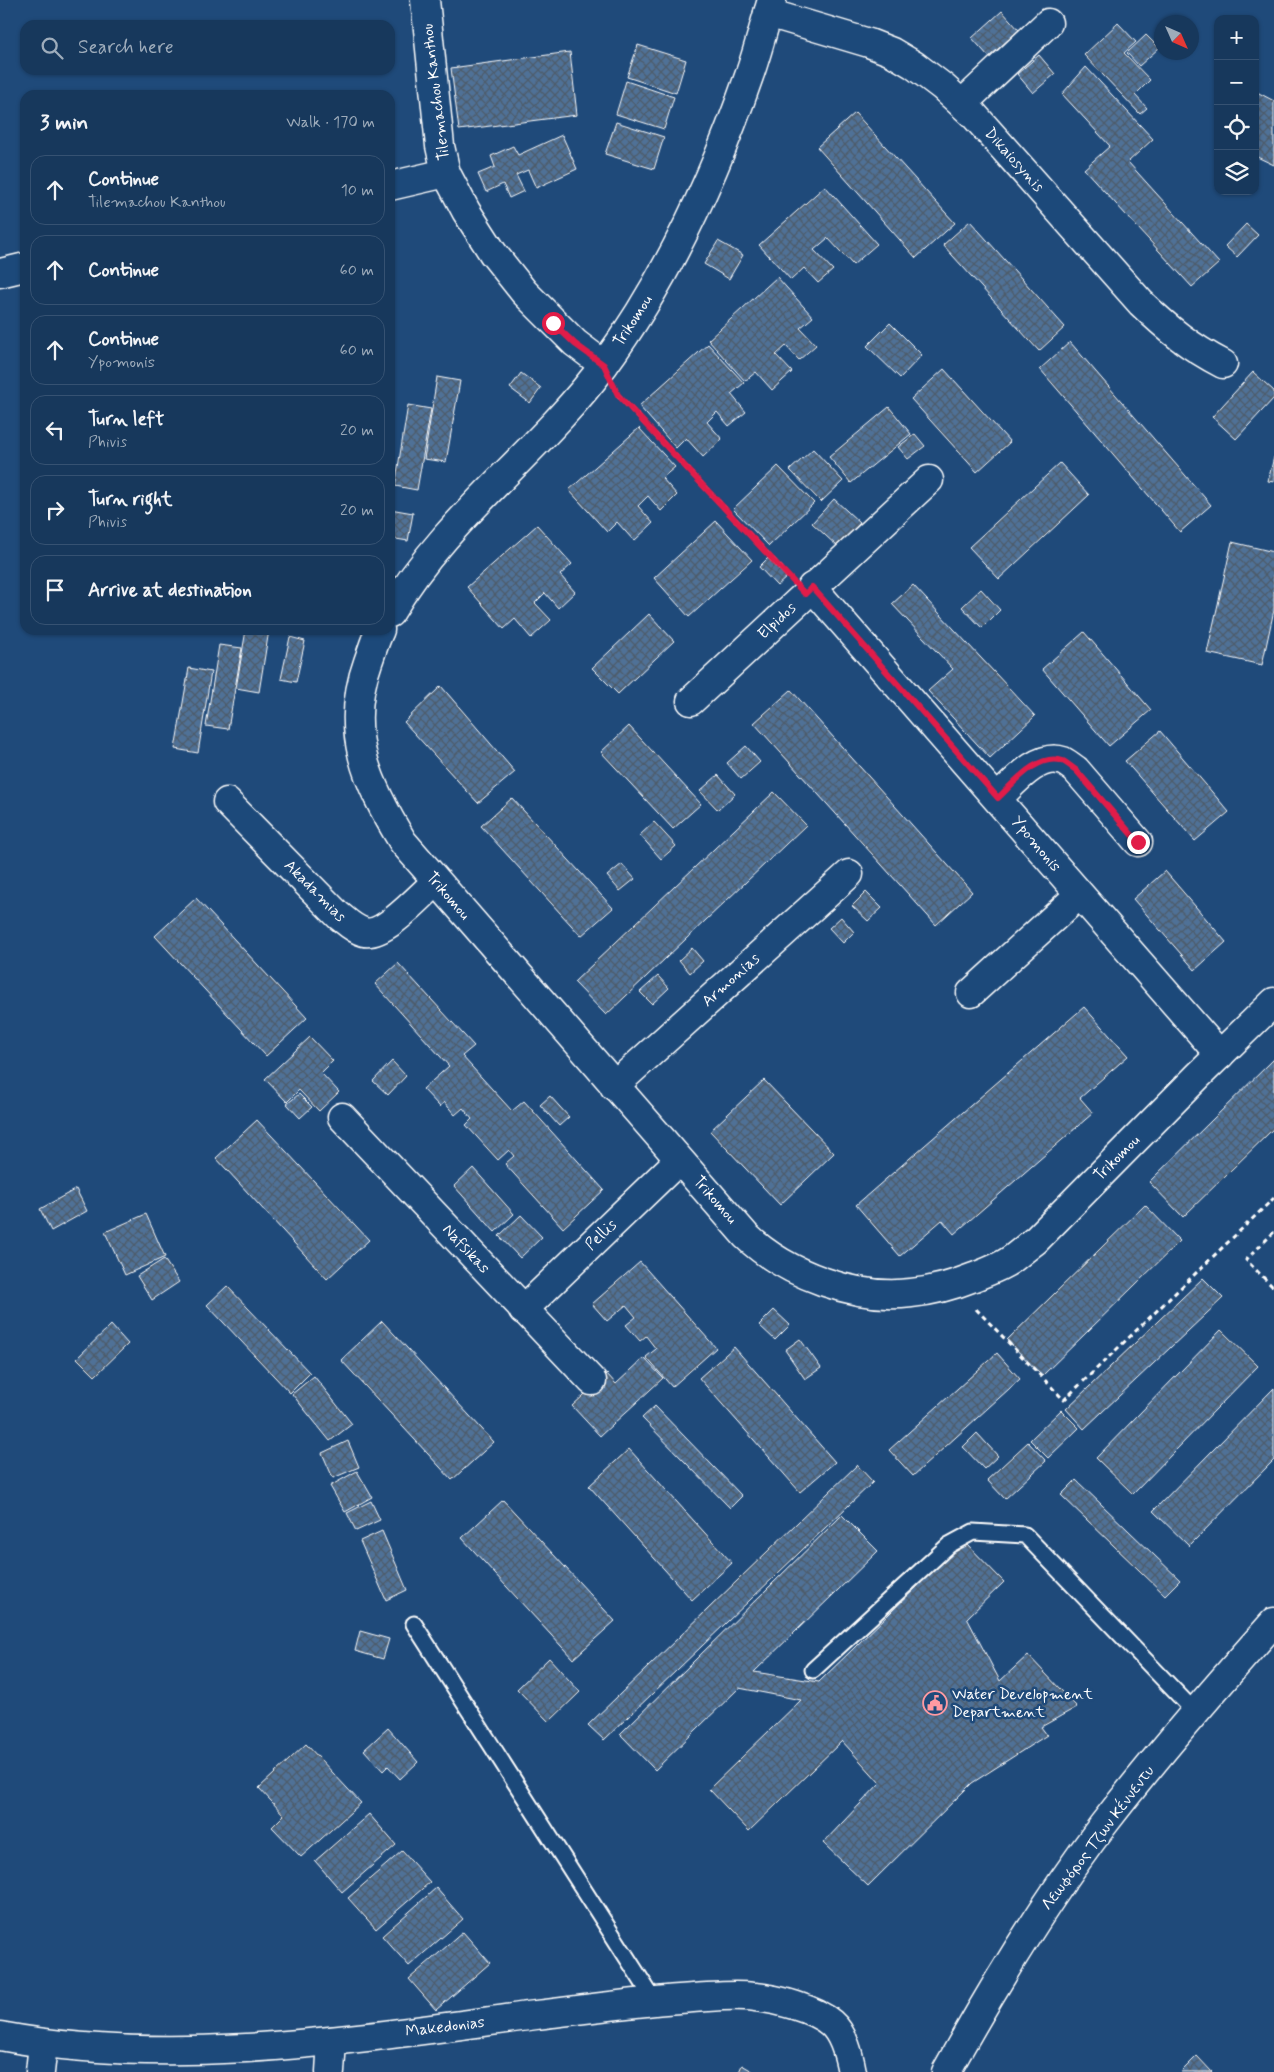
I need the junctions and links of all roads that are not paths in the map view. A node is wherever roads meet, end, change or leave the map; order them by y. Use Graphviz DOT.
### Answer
graph roads {
  1 [pos="425,0"];
  2 [pos="770,7"];
  3 [pos="1048,23"];
  4 [pos="962,104"];
  5 [pos="446,174"];
  6 [pos="395,185"];
  7 [pos="20,269"];
  8 [pos="0,273"];
  9 [pos="1223,364"];
  10 [pos="604,365"];
  11 [pos="929,480"];
  12 [pos="809,591"];
  13 [pos="395,604"];
  14 [pos="378,635"];
  15 [pos="691,701"];
  16 [pos="998,798"];
  17 [pos="227,802"];
  18 [pos="1138,842"];
  19 [pos="849,874"];
  20 [pos="436,882"];
  21 [pos="1079,895"];
  22 [pos="971,993"];
  23 [pos="1274,1002"];
  24 [pos="1220,1055"];
  25 [pos="614,1086"];
  26 [pos="342,1117"];
  27 [pos="679,1160"];
  28 [pos="523,1310"];
  29 [pos="592,1381"];
  30 [pos="1274,1622"];
  31 [pos="414,1624"];
  32 [pos="813,1670"];
  33 [pos="1194,1711"];
  34 [pos="654,2000"];
  35 [pos="0,2036"];
  36 [pos="332,2041"];
  37 [pos="43,2044"];
  38 [pos="40,2072"];
  39 [pos="330,2072"];
  40 [pos="852,2072"];
  41 [pos="946,2072"];
  1 -- 5 [label="street, Tilemachou Kanthou"];
  2 -- 4 [label="street, Dikaiosynis"];
  2 -- 10 [label="street, Trikomou"];
  3 -- 4 [label="street"];
  4 -- 9 [label="street, Dikaiosynis"];
  5 -- 6 [label="street"];
  5 -- 10 [label="street, Tilemachou Kanthou"];
  7 -- 8 [label="street"];
  10 -- 13 [label="street, Trikomou"];
  11 -- 12 [label="street, Elpidos"];
  12 -- 15 [label="street, Elpidos"];
  12 -- 16 [label="street, Ypomonis"];
  14 -- 20 [label="street, Trikomou"];
  16 -- 18 [label="street"];
  16 -- 21 [label="street, Ypomonis"];
  17 -- 20 [label="street, Akadamias"];
  19 -- 25 [label="street, Armonias"];
  20 -- 25 [label="street, Trikomou"];
  21 -- 22 [label="street"];
  21 -- 24 [label="street, Ypomonis"];
  23 -- 24 [label="street, Trikomou"];
  24 -- 27 [label="street, Trikomou"];
  25 -- 27 [label="street, Trikomou"];
  26 -- 28 [label="street, Nafsikas"];
  27 -- 28 [label="street, Pellis"];
  28 -- 29 [label="street, Nafsikas"];
  30 -- 33 [label="street, Λεωφόρος Τζων Κέννεντυ"];
  31 -- 34 [label="lane"];
  32 -- 33 [label="lane"];
  33 -- 41 [label="street, Λεωφόρος Τζων Κέννεντυ"];
  34 -- 36 [label="street, Makedonias"];
  34 -- 40 [label="street, Makedonias"];
  35 -- 37 [label="street, Makedonias"];
  36 -- 37 [label="street, Makedonias"];
  36 -- 39 [label="street"];
  37 -- 38 [label="street"];
}
